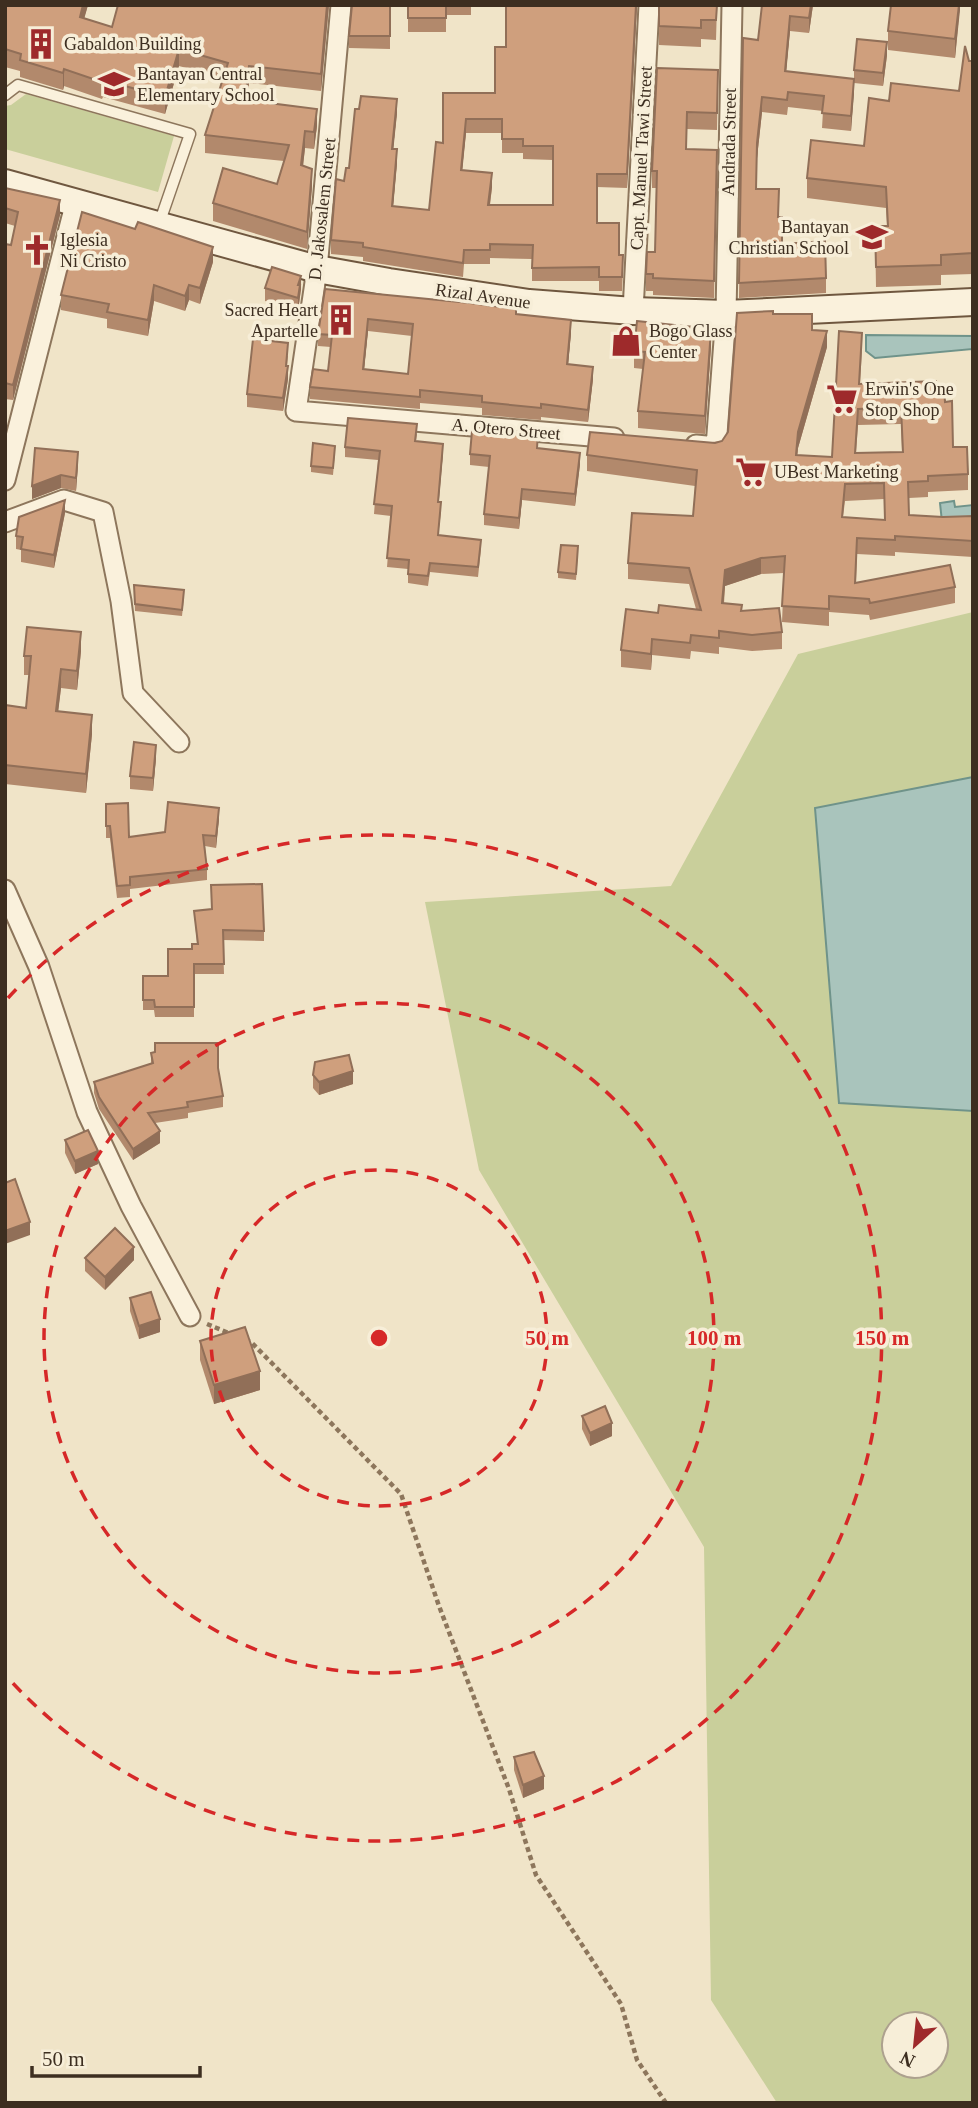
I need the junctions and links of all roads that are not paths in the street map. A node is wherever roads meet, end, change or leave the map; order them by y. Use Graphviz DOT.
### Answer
graph roads {
  1 [pos="341,5"];
  2 [pos="649,5"];
  3 [pos="732,5"];
  4 [pos="5,95"];
  5 [pos="5,183"];
  6 [pos="76,201"];
  7 [pos="158,225"];
  8 [pos="317,269"];
  9 [pos="973,302"];
  10 [pos="633,311"];
  11 [pos="726,314"];
  12 [pos="296,411"];
  13 [pos="626,439"];
  14 [pos="681,444"];
  15 [pos="5,480"];
  16 [pos="5,522"];
  17 [pos="179,742"];
  18 [pos="5,890"];
  19 [pos="190,1316"];
  1 -- 8 [label="street, D. Jakosalem Street"];
  2 -- 10 [label="street, Capt. Manuel Tawi Street"];
  3 -- 11 [label="street, Andrada Street"];
  4 -- 7 [label="lane"];
  5 -- 6 [label="main road, Rizal Avenue"];
  6 -- 7 [label="main road, Rizal Avenue"];
  6 -- 15 [label="street"];
  7 -- 8 [label="main road, Rizal Avenue"];
  8 -- 10 [label="main road, Rizal Avenue"];
  8 -- 12 [label="street, D. Jakosalem Street"];
  9 -- 11 [label="main road, Rizal Avenue"];
  10 -- 11 [label="main road, Rizal Avenue"];
  11 -- 14 [label="street, Andrada Street"];
  12 -- 13 [label="street, A. Otero Street"];
  16 -- 17 [label="street"];
  18 -- 19 [label="street"];
}
